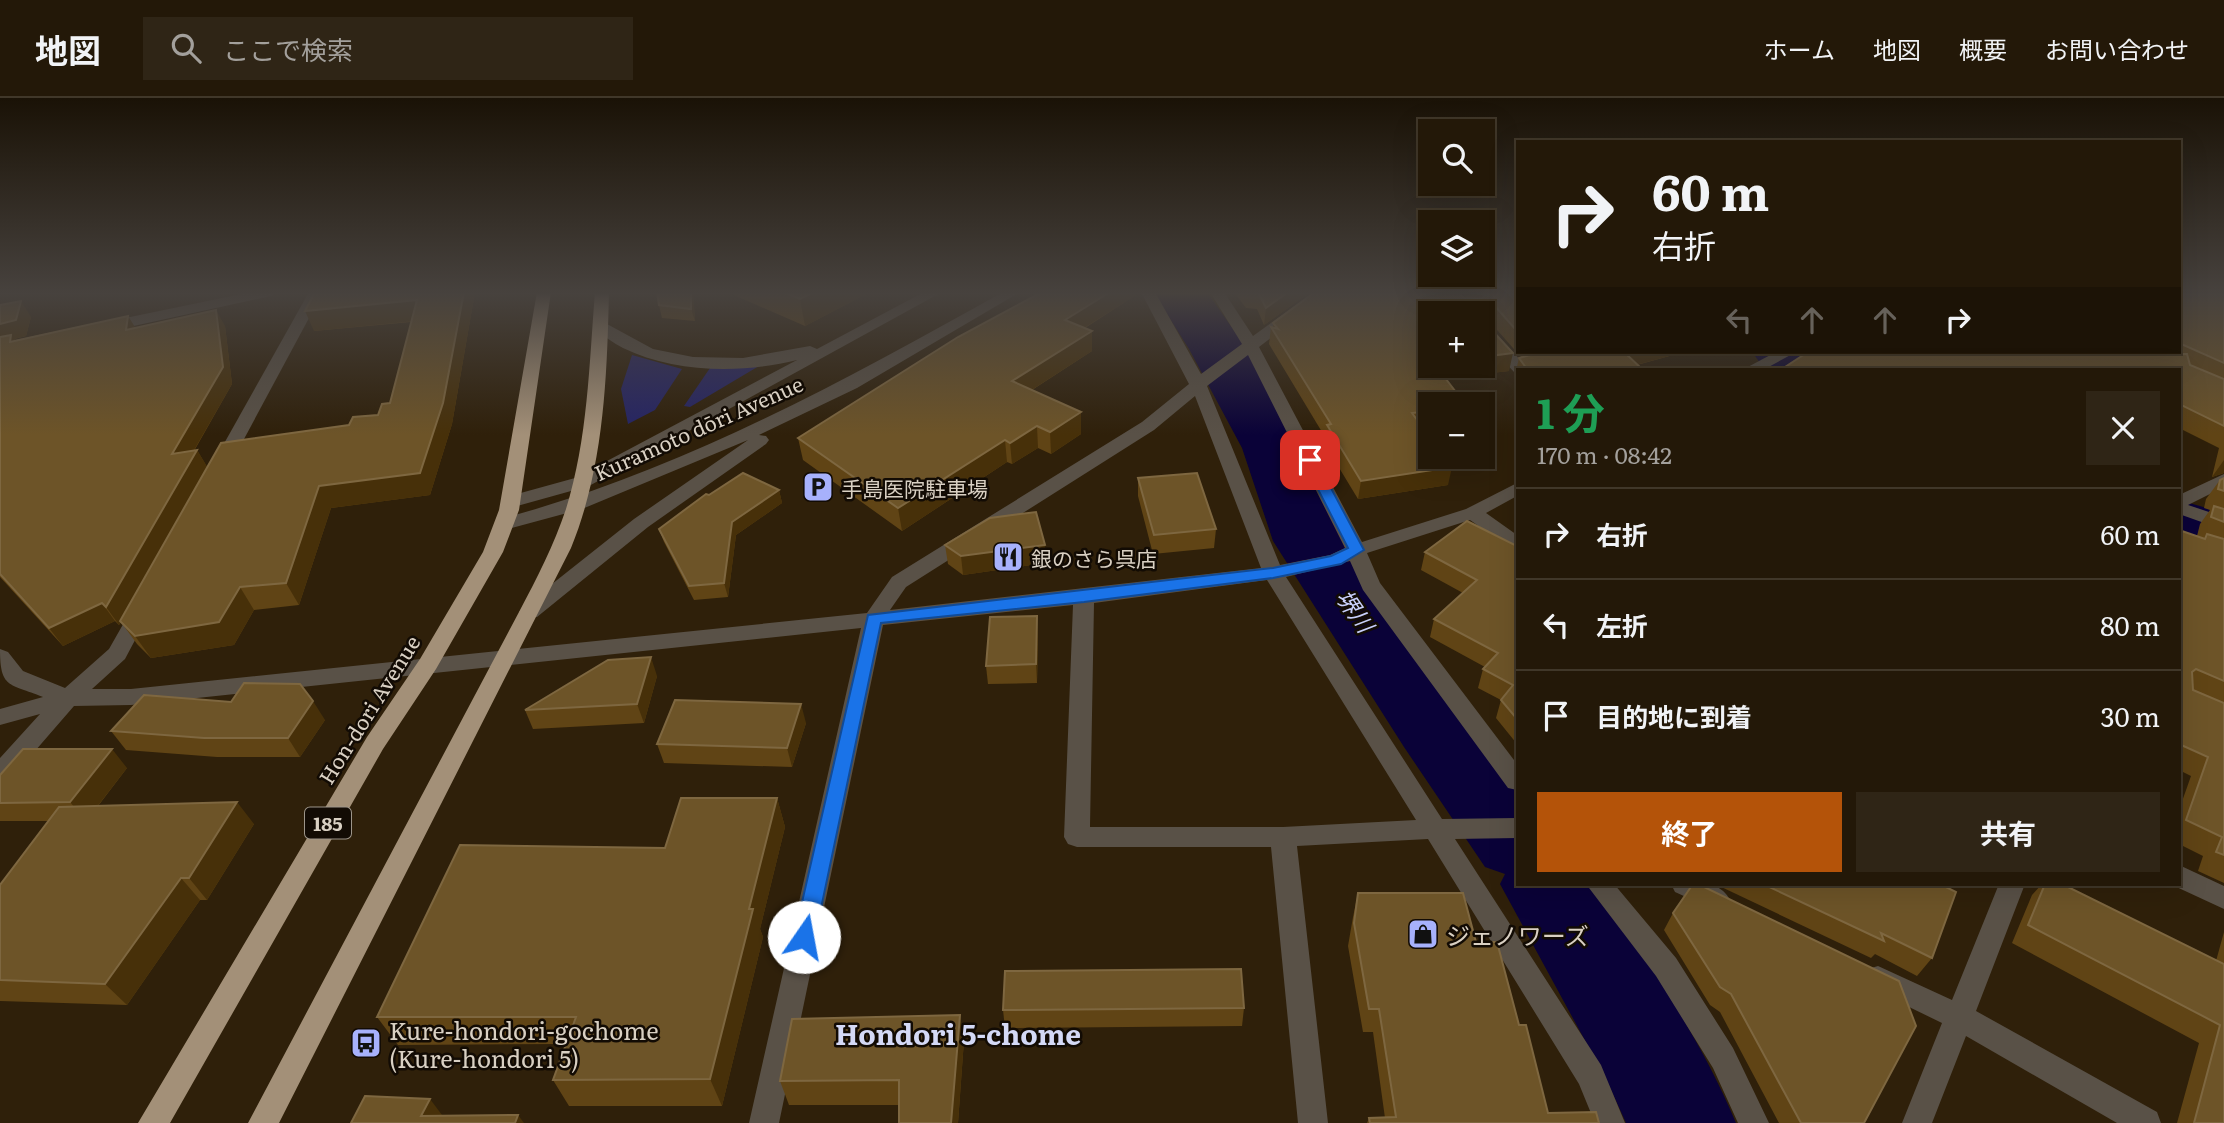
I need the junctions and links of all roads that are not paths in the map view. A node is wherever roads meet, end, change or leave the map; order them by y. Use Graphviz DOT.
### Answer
graph roads {
  1 [pos="290,340"];
  2 [pos="536,340"];
  3 [pos="600,340"];
  4 [pos="621,340"];
  5 [pos="840,340"];
  6 [pos="847,340"];
  7 [pos="929,340"];
  8 [pos="1178,340"];
  9 [pos="1242,340"];
  10 [pos="1259,340"];
  11 [pos="1495,341"];
  12 [pos="1247,349"];
  13 [pos="1743,354"];
  14 [pos="1784,354"];
  15 [pos="1519,368"];
  16 [pos="1760,368"];
  17 [pos="1203,381"];
  18 [pos="851,384"];
  19 [pos="2224,480"];
  20 [pos="582,482"];
  21 [pos="210,485"];
  22 [pos="1516,490"];
  23 [pos="2181,501"];
  24 [pos="575,505"];
  25 [pos="2181,509"];
  26 [pos="507,513"];
  27 [pos="1473,513"];
  28 [pos="2224,524"];
  29 [pos="1516,543"];
  30 [pos="1356,550"];
  31 [pos="1281,571"];
  32 [pos="151,593"];
  33 [pos="1084,597"];
  34 [pos="530,612"];
  35 [pos="874,618"];
  36 [pos="0,657"];
  37 [pos="505,657"];
  38 [pos="428,664"];
  39 [pos="68,698"];
  40 [pos="0,717"];
  41 [pos="0,774"];
  42 [pos="1516,780"];
  43 [pos="1516,828"];
  44 [pos="1433,829"];
  45 [pos="1283,837"];
  46 [pos="2181,877"];
  47 [pos="1601,886"];
  48 [pos="1688,886"];
  49 [pos="2011,886"];
  50 [pos="2224,898"];
  51 [pos="1747,914"];
  52 [pos="1859,969"];
  53 [pos="1959,1017"];
  54 [pos="153,1123"];
  55 [pos="263,1123"];
  56 [pos="764,1123"];
  57 [pos="1313,1123"];
  58 [pos="1610,1123"];
  59 [pos="1754,1123"];
  60 [pos="1917,1123"];
  61 [pos="2146,1123"];
  1 -- 21 [label="street"];
  2 -- 26 [label="highway, Hon-dori Avenue / 185"];
  3 -- 20 [label="highway"];
  4 -- 5 [label="street"];
  6 -- 20 [label="street, Kuramoto dōri Avenue"];
  7 -- 18 [label="street, Kuramoto dōri Avenue"];
  8 -- 17 [label="street"];
  9 -- 12 [label="street"];
  10 -- 12 [label="street"];
  11 -- 15 [label="street"];
  12 -- 17 [label="street"];
  12 -- 30 [label="street"];
  13 -- 16 [label="street"];
  14 -- 16 [label="street"];
  17 -- 31 [label="street"];
  17 -- 35 [label="street"];
  18 -- 24 [label="street, Kuramoto dōri Avenue"];
  18 -- 34 [label="street"];
  19 -- 23 [label="street"];
  20 -- 24 [label="highway"];
  20 -- 26 [label="street, Kuramoto dōri Avenue"];
  22 -- 27 [label="street"];
  24 -- 26 [label="street, Kuramoto dōri Avenue"];
  24 -- 34 [label="highway"];
  25 -- 28 [label="street"];
  26 -- 38 [label="highway, Hon-dori Avenue / 185"];
  27 -- 29 [label="street"];
  27 -- 30 [label="street"];
  30 -- 31 [label="street"];
  30 -- 42 [label="street"];
  31 -- 33 [label="street"];
  31 -- 44 [label="street"];
  32 -- 39 [label="street"];
  33 -- 35 [label="street"];
  33 -- 45 [label="street"];
  34 -- 37 [label="highway"];
  35 -- 37 [label="street"];
  35 -- 56 [label="street"];
  36 -- 39 [label="street"];
  37 -- 38 [label="street"];
  37 -- 55 [label="highway"];
  38 -- 39 [label="street"];
  38 -- 54 [label="highway, Hon-dori Avenue / 185"];
  39 -- 40 [label="street"];
  39 -- 41 [label="street"];
  43 -- 44 [label="street"];
  44 -- 45 [label="street"];
  44 -- 58 [label="street"];
  45 -- 57 [label="street"];
  46 -- 50 [label="street"];
  47 -- 59 [label="street"];
  48 -- 51 [label="street"];
  49 -- 53 [label="street"];
  52 -- 53 [label="street"];
  53 -- 60 [label="street"];
  53 -- 61 [label="street"];
}
